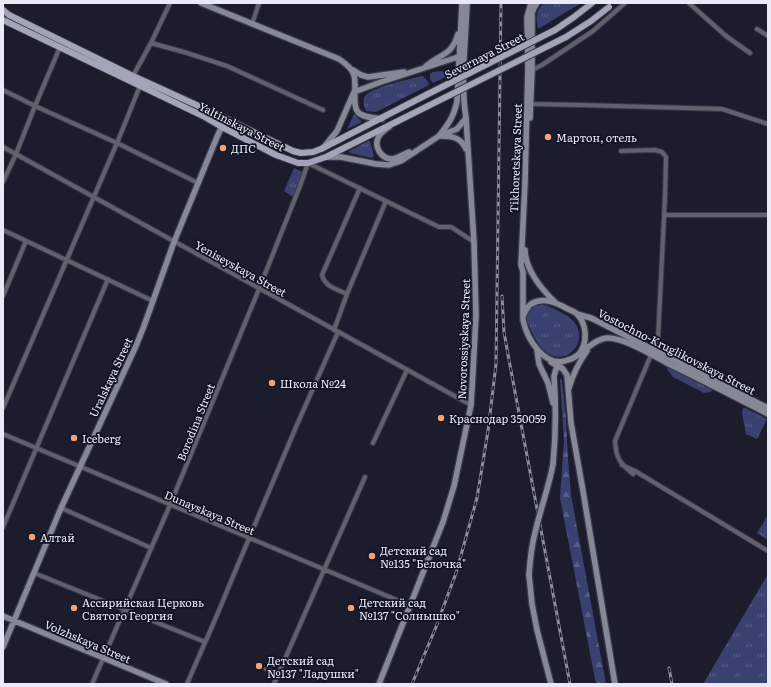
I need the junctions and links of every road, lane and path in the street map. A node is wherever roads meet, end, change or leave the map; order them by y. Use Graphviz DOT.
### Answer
graph roads {
  1 [pos="170,3"];
  2 [pos="200,3"];
  3 [pos="259,3"];
  4 [pos="462,3"];
  5 [pos="467,3"];
  6 [pos="527,3"];
  7 [pos="531,3"];
  8 [pos="537,3"];
  9 [pos="592,3"];
  10 [pos="625,3"];
  11 [pos="689,3"];
  12 [pos="611,5"];
  13 [pos="3,10"];
  14 [pos="532,13"];
  15 [pos="527,17"];
  16 [pos="3,20"];
  17 [pos="252,24"];
  18 [pos="461,26"];
  19 [pos="757,29"];
  20 [pos="768,36"];
  21 [pos="151,43"];
  22 [pos="60,47"];
  23 [pos="750,53"];
  24 [pos="462,56"];
  25 [pos="349,67"];
  26 [pos="424,68"];
  27 [pos="532,70"];
  28 [pos="409,73"];
  29 [pos="133,76"];
  30 [pos="458,82"];
  31 [pos="140,86"];
  32 [pos="3,90"];
  33 [pos="354,92"];
  34 [pos="530,104"];
  35 [pos="35,106"];
  36 [pos="323,110"];
  37 [pos="466,118"];
  38 [pos="382,119"];
  39 [pos="236,123"];
  40 [pos="768,124"];
  41 [pos="390,126"];
  42 [pos="222,127"];
  43 [pos="439,136"];
  44 [pos="117,143"];
  45 [pos="425,144"];
  46 [pos="3,147"];
  47 [pos="321,149"];
  48 [pos="622,151"];
  49 [pos="301,153"];
  50 [pos="16,154"];
  51 [pos="468,155"];
  52 [pos="326,157"];
  53 [pos="308,163"];
  54 [pos="3,182"];
  55 [pos="198,183"];
  56 [pos="360,188"];
  57 [pos="93,197"];
  58 [pos="386,201"];
  59 [pos="664,215"];
  60 [pos="768,215"];
  61 [pos="3,230"];
  62 [pos="26,241"];
  63 [pos="174,242"];
  64 [pos="474,242"];
  65 [pos="66,260"];
  66 [pos="108,280"];
  67 [pos="259,289"];
  68 [pos="347,294"];
  69 [pos="3,296"];
  70 [pos="153,301"];
  71 [pos="556,302"];
  72 [pos="576,313"];
  73 [pos="524,314"];
  74 [pos="336,331"];
  75 [pos="593,344"];
  76 [pos="537,350"];
  77 [pos="653,352"];
  78 [pos="542,355"];
  79 [pos="574,358"];
  80 [pos="564,362"];
  81 [pos="558,366"];
  82 [pos="407,370"];
  83 [pos="570,387"];
  84 [pos="568,394"];
  85 [pos="471,405"];
  86 [pos="3,408"];
  87 [pos="768,408"];
  88 [pos="555,413"];
  89 [pos="768,414"];
  90 [pos="3,434"];
  91 [pos="373,442"];
  92 [pos="36,448"];
  93 [pos="622,465"];
  94 [pos="80,466"];
  95 [pos="633,474"];
  96 [pos="365,477"];
  97 [pos="170,505"];
  98 [pos="61,508"];
  99 [pos="3,527"];
  100 [pos="250,538"];
  101 [pos="151,548"];
  102 [pos="768,551"];
  103 [pos="324,570"];
  104 [pos="34,573"];
  105 [pos="411,606"];
  106 [pos="124,610"];
  107 [pos="3,616"];
  108 [pos="14,621"];
  109 [pos="205,642"];
  110 [pos="3,647"];
  111 [pos="103,658"];
  112 [pos="266,669"];
  113 [pos="279,674"];
  114 [pos="92,684"];
  115 [pos="166,684"];
  116 [pos="186,684"];
  117 [pos="274,684"];
  118 [pos="379,684"];
  119 [pos="551,684"];
  120 [pos="615,684"];
  1 -- 21 [label="street"];
  2 -- 17 [label="main road"];
  3 -- 17 [label="street"];
  4 -- 18 [label="main road, Novorossiyskaya Street"];
  5 -- 24 [label="main road, Novorossiyskaya Street"];
  6 -- 15 [label="street, Tikhoretskaya Street"];
  7 -- 14 [label="street"];
  7 -- 15 [label="main road"];
  8 -- 14 [label="main road"];
  9 -- 38 [label="main road, Severnaya Street, bridge"];
  10 -- 27 [label="street"];
  11 -- 23 [label="street"];
  12 -- 41 [label="main road, Severnaya Street, bridge"];
  13 -- 29 [label="main road, Yaltinskaya Street"];
  14 -- 27 [label="main road, Tikhoretskaya Street"];
  15 -- 73 [label="main road, Tikhoretskaya Street"];
  16 -- 22 [label="main road, Yaltinskaya Street"];
  17 -- 25 [label="main road"];
  18 -- 24 [label="main road, Novorossiyskaya Street"];
  18 -- 26 [label="main road"];
  19 -- 20 [label="street"];
  21 -- 29 [label="street"];
  21 -- 36 [label="street"];
  22 -- 31 [label="main road, Yaltinskaya Street"];
  22 -- 35 [label="street"];
  24 -- 26 [label="main road, Severnaya Street"];
  24 -- 30 [label="main road, Novorossiyskaya Street"];
  24 -- 37 [label="main road, Novorossiyskaya Street"];
  25 -- 28 [label="main road"];
  25 -- 33 [label="main road"];
  26 -- 28 [label="main road, Severnaya Street"];
  27 -- 34 [label="main road, Tikhoretskaya Street"];
  28 -- 33 [label="main road, Severnaya Street"];
  29 -- 39 [label="main road, Yaltinskaya Street"];
  30 -- 43 [label="main road, Severnaya Street"];
  31 -- 42 [label="main road, Yaltinskaya Street"];
  31 -- 44 [label="street"];
  32 -- 35 [label="street"];
  33 -- 38 [label="main road"];
  33 -- 47 [label="main road"];
  34 -- 40 [label="street"];
  34 -- 71 [label="main road, Tikhoretskaya Street"];
  35 -- 44 [label="street"];
  35 -- 50 [label="street"];
  37 -- 43 [label="main road, Severnaya Street"];
  37 -- 51 [label="main road, Novorossiyskaya Street"];
  38 -- 47 [label="main road, Severnaya Street"];
  39 -- 42 [label="main road"];
  39 -- 49 [label="main road, Yaltinskaya Street"];
  41 -- 45 [label="main road"];
  41 -- 52 [label="main road, Severnaya Street"];
  42 -- 53 [label="main road, Yaltinskaya Street"];
  42 -- 55 [label="main road, Uralskaya Street"];
  43 -- 45 [label="main road, Severnaya Street"];
  43 -- 51 [label="main road"];
  44 -- 55 [label="street"];
  44 -- 57 [label="street"];
  45 -- 52 [label="main road, Severnaya Street"];
  46 -- 50 [label="street, Yeniseyskaya Street"];
  47 -- 49 [label="main road, Severnaya Street"];
  48 -- 59 [label="street"];
  50 -- 54 [label="street"];
  50 -- 57 [label="street, Yeniseyskaya Street"];
  51 -- 64 [label="main road, Novorossiyskaya Street"];
  52 -- 53 [label="main road, Severnaya Street"];
  53 -- 56 [label="street, Yaltinskaya Street"];
  53 -- 67 [label="street, Borodina Street"];
  55 -- 63 [label="main road, Uralskaya Street"];
  56 -- 58 [label="street, Yaltinskaya Street"];
  56 -- 68 [label="street"];
  57 -- 63 [label="street, Yeniseyskaya Street"];
  57 -- 65 [label="street"];
  58 -- 64 [label="street, Yaltinskaya Street"];
  58 -- 68 [label="street"];
  59 -- 60 [label="street"];
  59 -- 77 [label="street"];
  61 -- 62 [label="street"];
  62 -- 65 [label="street"];
  62 -- 69 [label="street"];
  63 -- 67 [label="street, Yeniseyskaya Street"];
  63 -- 70 [label="main road, Uralskaya Street"];
  64 -- 85 [label="main road, Novorossiyskaya Street"];
  65 -- 66 [label="street"];
  65 -- 86 [label="street"];
  66 -- 70 [label="street"];
  66 -- 92 [label="street"];
  67 -- 74 [label="street, Yeniseyskaya Street"];
  67 -- 97 [label="street, Borodina Street"];
  68 -- 74 [label="street"];
  70 -- 94 [label="main road, Uralskaya Street"];
  71 -- 72 [label="main road"];
  71 -- 73 [label="main road"];
  72 -- 77 [label="main road, Vostochno-Kruglikovskaya Street"];
  72 -- 79 [label="main road"];
  73 -- 76 [label="main road"];
  74 -- 82 [label="street, Yeniseyskaya Street"];
  74 -- 100 [label="street"];
  75 -- 77 [label="main road, Vostochno-Kruglikovskaya Street"];
  75 -- 79 [label="main road, Vostochno-Kruglikovskaya Street"];
  75 -- 83 [label="main road"];
  76 -- 78 [label="main road"];
  76 -- 88 [label="main road"];
  77 -- 87 [label="main road, Vostochno-Kruglikovskaya Street"];
  77 -- 89 [label="main road, Vostochno-Kruglikovskaya Street"];
  77 -- 93 [label="street"];
  78 -- 80 [label="main road"];
  78 -- 81 [label="main road"];
  79 -- 80 [label="main road"];
  79 -- 83 [label="main road"];
  80 -- 81 [label="main road"];
  81 -- 84 [label="main road"];
  81 -- 88 [label="main road"];
  82 -- 85 [label="street, Yeniseyskaya Street"];
  82 -- 91 [label="street"];
  83 -- 84 [label="main road"];
  84 -- 120 [label="main road"];
  85 -- 105 [label="main road, Novorossiyskaya Street"];
  88 -- 119 [label="main road, bridge"];
  90 -- 92 [label="street, Dunayskaya Street"];
  92 -- 94 [label="street, Dunayskaya Street"];
  92 -- 99 [label="street"];
  93 -- 95 [label="street"];
  93 -- 102 [label="street"];
  94 -- 97 [label="street, Dunayskaya Street"];
  94 -- 98 [label="main road, Uralskaya Street"];
  96 -- 103 [label="street"];
  97 -- 100 [label="street, Dunayskaya Street"];
  97 -- 101 [label="street, Borodina Street"];
  98 -- 101 [label="street"];
  98 -- 104 [label="main road, Uralskaya Street"];
  100 -- 103 [label="street, Dunayskaya Street"];
  100 -- 109 [label="street"];
  101 -- 106 [label="street, Borodina Street"];
  103 -- 105 [label="street, Dunayskaya Street"];
  103 -- 113 [label="street"];
  104 -- 106 [label="street"];
  104 -- 108 [label="main road, Uralskaya Street"];
  105 -- 118 [label="main road, Novorossiyskaya Street"];
  106 -- 109 [label="street"];
  106 -- 111 [label="street, Borodina Street"];
  107 -- 108 [label="main road, Volzhskaya Street"];
  108 -- 110 [label="main road, Uralskaya Street"];
  108 -- 111 [label="main road, Volzhskaya Street"];
  109 -- 116 [label="street"];
  111 -- 114 [label="street, Borodina Street"];
  111 -- 115 [label="main road, Volzhskaya Street"];
  112 -- 113 [label="street"];
  113 -- 117 [label="street"];
}
